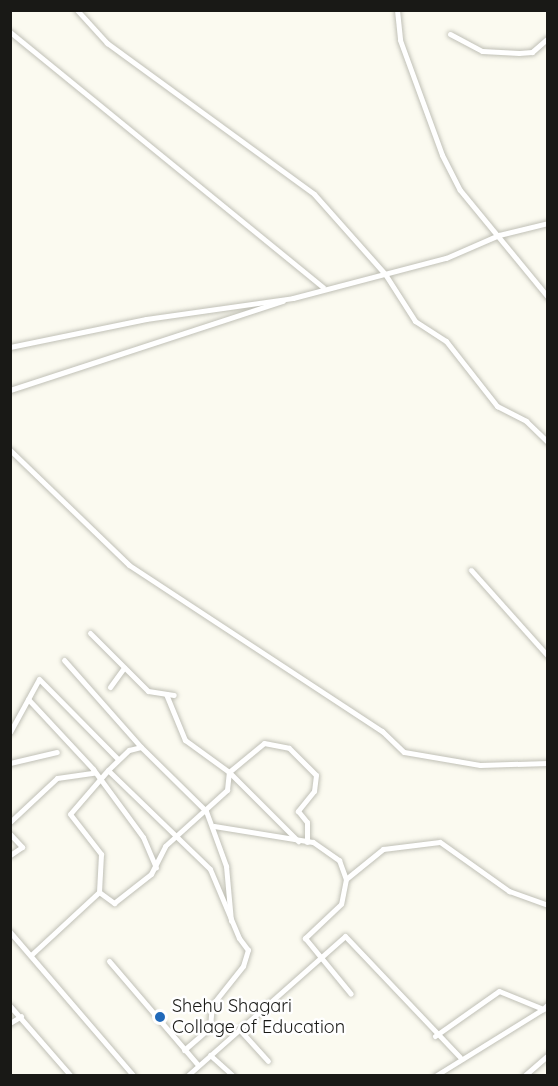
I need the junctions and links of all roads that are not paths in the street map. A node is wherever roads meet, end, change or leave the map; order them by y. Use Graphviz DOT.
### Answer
graph roads {
  1 [pos="77,10"];
  2 [pos="397,10"];
  3 [pos="10,32"];
  4 [pos="450,34"];
  5 [pos="548,38"];
  6 [pos="548,223"];
  7 [pos="499,235"];
  8 [pos="385,273"];
  9 [pos="322,287"];
  10 [pos="548,297"];
  11 [pos="291,298"];
  12 [pos="10,347"];
  13 [pos="10,390"];
  14 [pos="548,442"];
  15 [pos="10,450"];
  16 [pos="471,570"];
  17 [pos="90,633"];
  18 [pos="548,656"];
  19 [pos="64,660"];
  20 [pos="124,668"];
  21 [pos="110,687"];
  22 [pos="166,694"];
  23 [pos="174,695"];
  24 [pos="28,699"];
  25 [pos="10,732"];
  26 [pos="141,747"];
  27 [pos="57,752"];
  28 [pos="118,759"];
  29 [pos="10,763"];
  30 [pos="548,763"];
  31 [pos="108,770"];
  32 [pos="94,772"];
  33 [pos="229,772"];
  34 [pos="97,780"];
  35 [pos="206,811"];
  36 [pos="10,822"];
  37 [pos="214,826"];
  38 [pos="10,834"];
  39 [pos="181,836"];
  40 [pos="307,842"];
  41 [pos="300,843"];
  42 [pos="10,855"];
  43 [pos="156,867"];
  44 [pos="346,879"];
  45 [pos="99,892"];
  46 [pos="548,905"];
  47 [pos="231,921"];
  48 [pos="10,932"];
  49 [pos="31,955"];
  50 [pos="321,957"];
  51 [pos="109,961"];
  52 [pos="351,994"];
  53 [pos="10,1006"];
  54 [pos="545,1006"];
  55 [pos="21,1016"];
  56 [pos="10,1023"];
  57 [pos="239,1029"];
  58 [pos="435,1036"];
  59 [pos="184,1050"];
  60 [pos="210,1055"];
  61 [pos="548,1055"];
  62 [pos="460,1057"];
  63 [pos="268,1060"];
  64 [pos="198,1065"];
  65 [pos="71,1076"];
  66 [pos="134,1076"];
  67 [pos="187,1076"];
  68 [pos="233,1076"];
  69 [pos="435,1076"];
  70 [pos="524,1076"];
  1 -- 8 [label="street"];
  2 -- 7 [label="street"];
  3 -- 9 [label="street"];
  4 -- 5 [label="street"];
  6 -- 7 [label="street"];
  7 -- 8 [label="street"];
  7 -- 10 [label="street"];
  8 -- 9 [label="street"];
  8 -- 14 [label="street"];
  9 -- 11 [label="street"];
  11 -- 12 [label="street"];
  11 -- 13 [label="street"];
  15 -- 30 [label="street"];
  16 -- 18 [label="street"];
  17 -- 20 [label="street"];
  19 -- 26 [label="street"];
  20 -- 21 [label="street"];
  20 -- 22 [label="street"];
  22 -- 23 [label="street"];
  22 -- 33 [label="street"];
  24 -- 25 [label="street"];
  24 -- 28 [label="street"];
  24 -- 32 [label="street"];
  26 -- 28 [label="street"];
  26 -- 35 [label="street"];
  27 -- 29 [label="street"];
  28 -- 31 [label="street"];
  31 -- 34 [label="street"];
  31 -- 39 [label="street"];
  32 -- 34 [label="street"];
  32 -- 36 [label="street"];
  33 -- 35 [label="street"];
  33 -- 40 [label="street"];
  33 -- 41 [label="street"];
  34 -- 43 [label="street"];
  34 -- 45 [label="street"];
  35 -- 37 [label="street"];
  35 -- 39 [label="street"];
  37 -- 41 [label="street"];
  37 -- 47 [label="street"];
  38 -- 42 [label="street"];
  39 -- 43 [label="street"];
  39 -- 47 [label="street"];
  40 -- 41 [label="street"];
  40 -- 44 [label="street"];
  43 -- 45 [label="street"];
  44 -- 46 [label="street"];
  44 -- 50 [label="street"];
  45 -- 49 [label="street"];
  47 -- 59 [label="street"];
  48 -- 49 [label="street"];
  49 -- 66 [label="street"];
  50 -- 52 [label="street"];
  50 -- 57 [label="street"];
  50 -- 58 [label="street"];
  51 -- 59 [label="street"];
  53 -- 55 [label="street"];
  54 -- 58 [label="street"];
  54 -- 62 [label="street"];
  55 -- 56 [label="street"];
  55 -- 65 [label="street"];
  57 -- 60 [label="street"];
  57 -- 63 [label="street"];
  58 -- 62 [label="street"];
  59 -- 64 [label="street"];
  60 -- 64 [label="street"];
  60 -- 68 [label="street"];
  61 -- 70 [label="street"];
  62 -- 69 [label="street"];
  64 -- 67 [label="street"];
}
